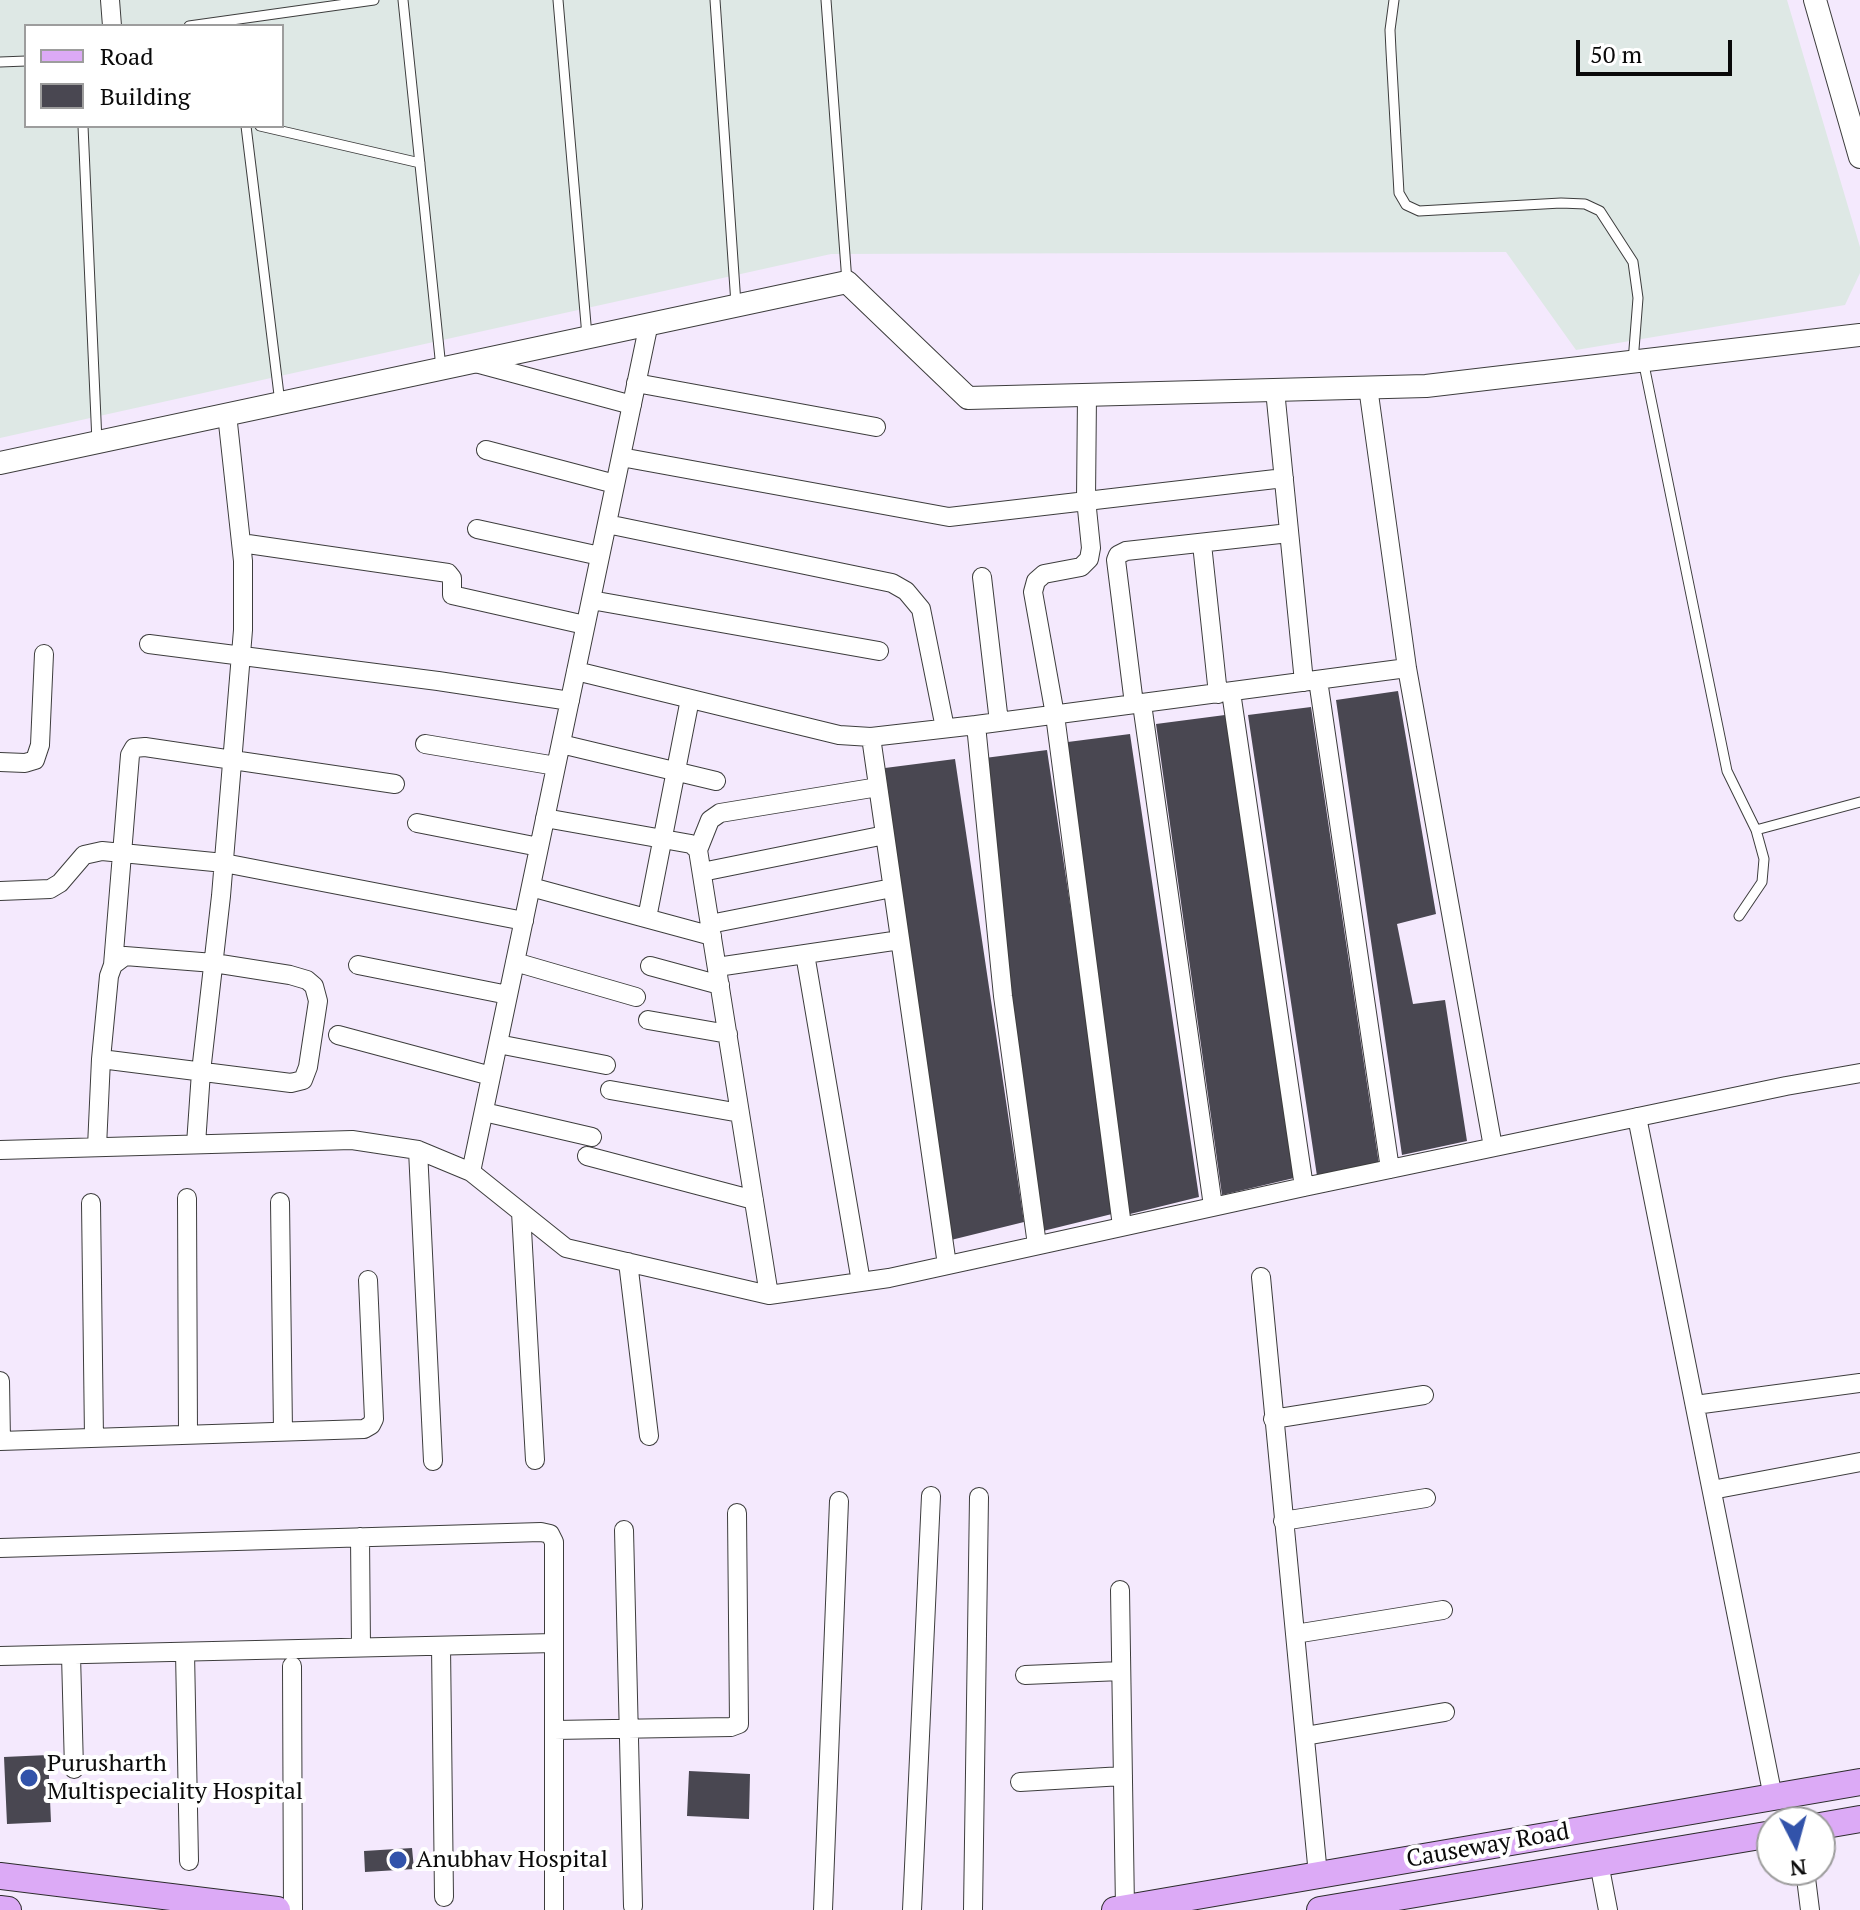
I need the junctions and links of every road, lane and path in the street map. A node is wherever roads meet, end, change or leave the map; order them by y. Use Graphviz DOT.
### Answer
graph roads {
  1 [pos="110,0"];
  2 [pos="374,0"];
  3 [pos="403,0"];
  4 [pos="558,0"];
  5 [pos="715,0"];
  6 [pos="826,0"];
  7 [pos="1394,0"];
  8 [pos="1815,0"];
  9 [pos="112,24"];
  10 [pos="203,24"];
  11 [pos="24,61"];
  12 [pos="0,62"];
  13 [pos="83,128"];
  14 [pos="246,128"];
  15 [pos="269,128"];
  16 [pos="1860,157"];
  17 [pos="420,163"];
  18 [pos="847,282"];
  19 [pos="736,305"];
  20 [pos="649,323"];
  21 [pos="1860,335"];
  22 [pos="587,336"];
  23 [pos="1638,361"];
  24 [pos="470,362"];
  25 [pos="441,368"];
  26 [pos="636,383"];
  27 [pos="1368,387"];
  28 [pos="1275,390"];
  29 [pos="1087,395"];
  30 [pos="280,403"];
  31 [pos="632,405"];
  32 [pos="227,414"];
  33 [pos="876,427"];
  34 [pos="97,443"];
  35 [pos="486,450"];
  36 [pos="621,457"];
  37 [pos="0,463"];
  38 [pos="1284,478"];
  39 [pos="615,484"];
  40 [pos="1086,499"];
  41 [pos="607,524"];
  42 [pos="477,529"];
  43 [pos="1289,533"];
  44 [pos="241,543"];
  45 [pos="1202,544"];
  46 [pos="600,556"];
  47 [pos="982,577"];
  48 [pos="591,600"];
  49 [pos="585,625"];
  50 [pos="149,644"];
  51 [pos="879,651"];
  52 [pos="44,654"];
  53 [pos="241,655"];
  54 [pos="1407,668"];
  55 [pos="576,671"];
  56 [pos="1311,681"];
  57 [pos="1224,693"];
  58 [pos="690,699"];
  59 [pos="570,701"];
  60 [pos="1138,704"];
  61 [pos="1055,715"];
  62 [pos="999,722"];
  63 [pos="976,725"];
  64 [pos="945,728"];
  65 [pos="871,737"];
  66 [pos="425,744"];
  67 [pos="561,744"];
  68 [pos="232,760"];
  69 [pos="0,762"];
  70 [pos="556,766"];
  71 [pos="675,771"];
  72 [pos="716,781"];
  73 [pos="395,784"];
  74 [pos="878,787"];
  75 [pos="1860,802"];
  76 [pos="545,818"];
  77 [pos="417,823"];
  78 [pos="1756,830"];
  79 [pos="885,835"];
  80 [pos="662,839"];
  81 [pos="539,847"];
  82 [pos="698,850"];
  83 [pos="122,853"];
  84 [pos="224,863"];
  85 [pos="702,872"];
  86 [pos="531,887"];
  87 [pos="892,888"];
  88 [pos="0,891"];
  89 [pos="1739,916"];
  90 [pos="647,918"];
  91 [pos="524,921"];
  92 [pos="711,930"];
  93 [pos="900,940"];
  94 [pos="805,954"];
  95 [pos="515,962"];
  96 [pos="214,963"];
  97 [pos="113,965"];
  98 [pos="358,965"];
  99 [pos="650,966"];
  100 [pos="718,976"];
  101 [pos="508,995"];
  102 [pos="636,997"];
  103 [pos="648,1020"];
  104 [pos="728,1034"];
  105 [pos="338,1035"];
  106 [pos="498,1044"];
  107 [pos="101,1059"];
  108 [pos="606,1065"];
  109 [pos="201,1072"];
  110 [pos="1860,1073"];
  111 [pos="491,1076"];
  112 [pos="610,1090"];
  113 [pos="484,1112"];
  114 [pos="740,1113"];
  115 [pos="1637,1117"];
  116 [pos="592,1137"];
  117 [pos="196,1144"];
  118 [pos="97,1147"];
  119 [pos="1493,1147"];
  120 [pos="0,1150"];
  121 [pos="418,1150"];
  122 [pos="587,1156"];
  123 [pos="1390,1169"];
  124 [pos="471,1172"];
  125 [pos="1304,1187"];
  126 [pos="187,1198"];
  127 [pos="754,1200"];
  128 [pos="280,1202"];
  129 [pos="91,1203"];
  130 [pos="1213,1206"];
  131 [pos="521,1212"];
  132 [pos="1122,1226"];
  133 [pos="1037,1245"];
  134 [pos="628,1262"];
  135 [pos="947,1265"];
  136 [pos="1261,1277"];
  137 [pos="368,1280"];
  138 [pos="861,1282"];
  139 [pos="769,1295"];
  140 [pos="0,1381"];
  141 [pos="1860,1383"];
  142 [pos="1424,1395"];
  143 [pos="1695,1405"];
  144 [pos="1273,1419"];
  145 [pos="283,1431"];
  146 [pos="188,1435"];
  147 [pos="649,1436"];
  148 [pos="94,1438"];
  149 [pos="1,1441"];
  150 [pos="535,1460"];
  151 [pos="433,1461"];
  152 [pos="1860,1462"];
  153 [pos="1712,1490"];
  154 [pos="931,1496"];
  155 [pos="979,1497"];
  156 [pos="1426,1498"];
  157 [pos="839,1501"];
  158 [pos="737,1513"];
  159 [pos="1283,1521"];
  160 [pos="624,1530"];
  161 [pos="360,1537"];
  162 [pos="0,1548"];
  163 [pos="1120,1590"];
  164 [pos="1443,1610"];
  165 [pos="1295,1634"];
  166 [pos="554,1643"];
  167 [pos="441,1646"];
  168 [pos="361,1647"];
  169 [pos="185,1652"];
  170 [pos="71,1655"];
  171 [pos="0,1656"];
  172 [pos="292,1666"];
  173 [pos="1121,1671"];
  174 [pos="1025,1675"];
  175 [pos="1445,1712"];
  176 [pos="554,1730"];
  177 [pos="629,1730"];
  178 [pos="1305,1736"];
  179 [pos="74,1769"];
  180 [pos="1123,1776"];
  181 [pos="1020,1782"];
  182 [pos="1860,1782"];
  183 [pos="1813,1790"];
  184 [pos="1773,1797"];
  185 [pos="1745,1802"];
  186 [pos="1812,1806"];
  187 [pos="1860,1819"];
  188 [pos="1836,1822"];
  189 [pos="1756,1828"];
  190 [pos="1756,1837"];
  191 [pos="189,1861"];
  192 [pos="1599,1863"];
  193 [pos="1318,1875"];
  194 [pos="0,1876"];
  195 [pos="1807,1886"];
  196 [pos="444,1897"];
  197 [pos="633,1906"];
  198 [pos="0,1909"];
  199 [pos="1120,1909"];
  200 [pos="8,1910"];
  201 [pos="277,1910"];
  202 [pos="293,1910"];
  203 [pos="554,1910"];
  204 [pos="823,1910"];
  205 [pos="912,1910"];
  206 [pos="973,1910"];
  207 [pos="1320,1910"];
  208 [pos="1608,1910"];
  209 [pos="1810,1910"];
  1 -- 9 [label="street"];
  2 -- 10 [label="lane"];
  3 -- 17 [label="lane"];
  4 -- 22 [label="lane"];
  5 -- 19 [label="lane"];
  6 -- 18 [label="lane"];
  7 -- 23 [label="lane"];
  8 -- 16 [label="street"];
  11 -- 12 [label="lane"];
  13 -- 34 [label="lane"];
  14 -- 30 [label="lane"];
  15 -- 17 [label="lane"];
  17 -- 25 [label="lane"];
  18 -- 19 [label="street"];
  18 -- 29 [label="street"];
  19 -- 20 [label="street"];
  20 -- 22 [label="street"];
  20 -- 26 [label="street"];
  21 -- 23 [label="street"];
  22 -- 24 [label="street"];
  23 -- 27 [label="street"];
  23 -- 78 [label="lane"];
  24 -- 25 [label="street"];
  24 -- 31 [label="street"];
  25 -- 30 [label="street"];
  26 -- 31 [label="street"];
  26 -- 33 [label="street"];
  27 -- 28 [label="street"];
  27 -- 54 [label="street"];
  28 -- 29 [label="street"];
  28 -- 38 [label="street"];
  29 -- 40 [label="street"];
  30 -- 32 [label="street"];
  31 -- 36 [label="street"];
  32 -- 34 [label="street"];
  32 -- 44 [label="street"];
  34 -- 37 [label="street"];
  35 -- 39 [label="street"];
  36 -- 39 [label="street"];
  36 -- 40 [label="street"];
  38 -- 40 [label="street"];
  38 -- 43 [label="street"];
  39 -- 41 [label="street"];
  40 -- 61 [label="street"];
  41 -- 46 [label="street"];
  41 -- 64 [label="street"];
  42 -- 46 [label="street"];
  43 -- 45 [label="street"];
  43 -- 56 [label="street"];
  44 -- 49 [label="street"];
  44 -- 53 [label="street"];
  45 -- 57 [label="street"];
  45 -- 60 [label="street"];
  46 -- 48 [label="street"];
  47 -- 62 [label="street"];
  48 -- 49 [label="street"];
  48 -- 51 [label="street"];
  49 -- 55 [label="street"];
  50 -- 53 [label="street"];
  52 -- 69 [label="street"];
  53 -- 59 [label="street"];
  53 -- 68 [label="street"];
  54 -- 56 [label="street"];
  54 -- 119 [label="street"];
  55 -- 58 [label="street"];
  55 -- 59 [label="street"];
  56 -- 57 [label="street"];
  56 -- 123 [label="street"];
  57 -- 60 [label="street"];
  57 -- 125 [label="street"];
  58 -- 65 [label="street"];
  58 -- 71 [label="street"];
  59 -- 67 [label="street"];
  60 -- 61 [label="street"];
  60 -- 130 [label="street"];
  61 -- 62 [label="street"];
  61 -- 132 [label="street"];
  62 -- 63 [label="street"];
  63 -- 64 [label="street"];
  63 -- 133 [label="street"];
  64 -- 65 [label="street"];
  65 -- 74 [label="street"];
  66 -- 70 [label="street"];
  67 -- 70 [label="street"];
  67 -- 71 [label="street"];
  68 -- 73 [label="street"];
  68 -- 83 [label="street"];
  68 -- 84 [label="street"];
  70 -- 76 [label="street"];
  71 -- 72 [label="street"];
  71 -- 80 [label="street"];
  74 -- 79 [label="street"];
  74 -- 82 [label="street"];
  75 -- 78 [label="lane"];
  76 -- 80 [label="street"];
  76 -- 81 [label="street"];
  77 -- 81 [label="street"];
  78 -- 89 [label="lane"];
  79 -- 85 [label="street"];
  79 -- 87 [label="street"];
  80 -- 82 [label="street"];
  80 -- 90 [label="street"];
  81 -- 86 [label="street"];
  82 -- 85 [label="street"];
  83 -- 84 [label="street"];
  83 -- 88 [label="street"];
  83 -- 97 [label="street"];
  84 -- 91 [label="street"];
  84 -- 96 [label="street"];
  85 -- 92 [label="street"];
  86 -- 90 [label="street"];
  86 -- 91 [label="street"];
  87 -- 92 [label="street"];
  87 -- 93 [label="street"];
  90 -- 92 [label="street"];
  91 -- 95 [label="street"];
  92 -- 100 [label="street"];
  93 -- 94 [label="street"];
  93 -- 135 [label="street"];
  94 -- 100 [label="street"];
  94 -- 138 [label="street"];
  95 -- 101 [label="street"];
  95 -- 102 [label="street"];
  96 -- 97 [label="street"];
  96 -- 109 [label="street"];
  96 -- 109 [label="street"];
  97 -- 107 [label="street"];
  98 -- 101 [label="street"];
  99 -- 100 [label="street"];
  100 -- 104 [label="street"];
  101 -- 106 [label="street"];
  103 -- 104 [label="street"];
  104 -- 114 [label="street"];
  105 -- 111 [label="street"];
  106 -- 108 [label="street"];
  106 -- 111 [label="street"];
  107 -- 109 [label="street"];
  107 -- 118 [label="street"];
  109 -- 117 [label="street"];
  110 -- 115 [label="street"];
  111 -- 113 [label="street"];
  112 -- 114 [label="street"];
  113 -- 116 [label="street"];
  113 -- 124 [label="street"];
  114 -- 127 [label="street"];
  115 -- 119 [label="street"];
  115 -- 143 [label="street"];
  117 -- 118 [label="street"];
  117 -- 121 [label="street"];
  118 -- 120 [label="street"];
  119 -- 123 [label="street"];
  121 -- 124 [label="street"];
  121 -- 151 [label="street"];
  122 -- 127 [label="street"];
  123 -- 125 [label="street"];
  124 -- 131 [label="street"];
  125 -- 130 [label="street"];
  126 -- 146 [label="street"];
  127 -- 139 [label="street"];
  128 -- 145 [label="street"];
  129 -- 148 [label="street"];
  130 -- 132 [label="street"];
  131 -- 134 [label="street"];
  131 -- 150 [label="street"];
  132 -- 133 [label="street"];
  133 -- 135 [label="street"];
  134 -- 139 [label="street"];
  134 -- 147 [label="street"];
  135 -- 138 [label="street"];
  136 -- 144 [label="street"];
  137 -- 145 [label="street"];
  138 -- 139 [label="street"];
  140 -- 149 [label="street"];
  141 -- 143 [label="street"];
  142 -- 144 [label="street"];
  143 -- 153 [label="street"];
  144 -- 159 [label="street"];
  145 -- 146 [label="street"];
  146 -- 148 [label="street"];
  148 -- 149 [label="street"];
  152 -- 153 [label="street"];
  153 -- 184 [label="street"];
  154 -- 205 [label="street"];
  155 -- 206 [label="street"];
  156 -- 159 [label="street"];
  157 -- 204 [label="street"];
  158 -- 177 [label="street"];
  159 -- 165 [label="street"];
  160 -- 177 [label="street"];
  161 -- 162 [label="street"];
  161 -- 166 [label="street"];
  161 -- 168 [label="street"];
  163 -- 173 [label="street"];
  164 -- 165 [label="street"];
  165 -- 178 [label="street"];
  166 -- 167 [label="street"];
  166 -- 176 [label="street"];
  167 -- 168 [label="street"];
  167 -- 196 [label="street"];
  168 -- 169 [label="street"];
  169 -- 170 [label="street"];
  169 -- 191 [label="street"];
  170 -- 171 [label="street"];
  170 -- 179 [label="street"];
  172 -- 202 [label="street"];
  173 -- 174 [label="street"];
  173 -- 180 [label="street"];
  175 -- 178 [label="street"];
  176 -- 177 [label="street"];
  176 -- 203 [label="street"];
  177 -- 197 [label="street"];
  178 -- 193 [label="street"];
  180 -- 181 [label="street"];
  180 -- 199 [label="street"];
  182 -- 183 [label="main road, Causeway Road"];
  183 -- 184 [label="main road, Causeway Road"];
  183 -- 186 [label="main road"];
  184 -- 185 [label="main road, Causeway Road"];
  185 -- 189 [label="main road"];
  185 -- 193 [label="main road, Causeway Road"];
  187 -- 188 [label="main road"];
  190 -- 192 [label="main road, Causeway Road"];
  192 -- 207 [label="main road, Causeway Road"];
  192 -- 208 [label="street"];
  193 -- 199 [label="main road, Causeway Road"];
  194 -- 201 [label="main road"];
  195 -- 209 [label="street"];
  198 -- 200 [label="main road"];
}
